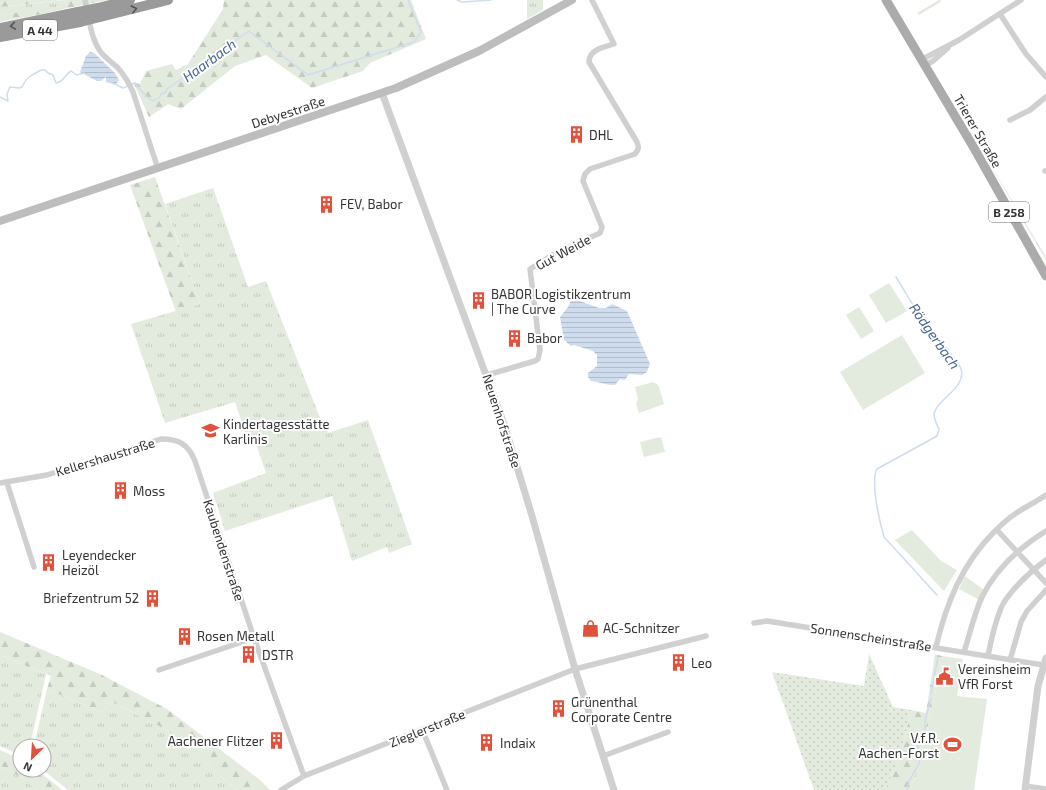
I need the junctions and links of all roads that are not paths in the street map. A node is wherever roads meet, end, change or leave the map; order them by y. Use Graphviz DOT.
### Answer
graph roads {
  1 [pos="86,0"];
  2 [pos="130,0"];
  3 [pos="168,0"];
  4 [pos="572,0"];
  5 [pos="592,0"];
  6 [pos="886,0"];
  7 [pos="1021,0"];
  8 [pos="99,13"];
  9 [pos="1000,14"];
  10 [pos="79,17"];
  11 [pos="0,28"];
  12 [pos="0,37"];
  13 [pos="922,63"];
  14 [pos="1046,78"];
  15 [pos="382,93"];
  16 [pos="1046,97"];
  17 [pos="1010,120"];
  18 [pos="158,169"];
  19 [pos="0,221"];
  20 [pos="1046,276"];
  21 [pos="487,375"];
  22 [pos="195,461"];
  23 [pos="0,483"];
  24 [pos="6,483"];
  25 [pos="1046,495"];
  26 [pos="997,530"];
  27 [pos="1046,531"];
  28 [pos="1018,551"];
  29 [pos="1046,560"];
  30 [pos="34,567"];
  31 [pos="1034,569"];
  32 [pos="1046,583"];
  33 [pos="1046,590"];
  34 [pos="754,623"];
  35 [pos="706,636"];
  36 [pos="254,638"];
  37 [pos="936,647"];
  38 [pos="964,652"];
  39 [pos="988,656"];
  40 [pos="1010,660"];
  41 [pos="1045,662"];
  42 [pos="575,669"];
  43 [pos="159,670"];
  44 [pos="422,729"];
  45 [pos="668,732"];
  46 [pos="603,756"];
  47 [pos="304,776"];
  48 [pos="1025,788"];
  49 [pos="1046,789"];
  50 [pos="281,790"];
  51 [pos="447,790"];
  52 [pos="614,790"];
  1 -- 18 [label="street"];
  2 -- 8 [label="highway, A 44"];
  8 -- 3 [label="highway, A 44, one-way"];
  4 -- 15 [label="main road, Debyestraße"];
  5 -- 21 [label="street, Gut Weide"];
  6 -- 13 [label="main road, Trierer Straße / B 258"];
  7 -- 9 [label="street"];
  8 -- 10 [label="highway, A 44, bridge"];
  9 -- 13 [label="street"];
  9 -- 14 [label="street"];
  10 -- 11 [label="highway, A 44, one-way"];
  10 -- 12 [label="highway, A 44"];
  13 -- 20 [label="main road, Trierer Straße / B 258"];
  15 -- 18 [label="main road, Debyestraße"];
  15 -- 21 [label="street, Neuenhofstraße"];
  16 -- 17 [label="street"];
  18 -- 19 [label="main road, Debyestraße"];
  21 -- 42 [label="street, Neuenhofstraße"];
  22 -- 24 [label="street, Kellershaustraße"];
  22 -- 36 [label="street, Kaubendenstraße"];
  23 -- 24 [label="street, Kellershaustraße"];
  24 -- 30 [label="street"];
  25 -- 26 [label="street"];
  26 -- 28 [label="street"];
  26 -- 37 [label="street"];
  27 -- 28 [label="street"];
  28 -- 31 [label="street"];
  28 -- 38 [label="street"];
  29 -- 31 [label="street"];
  31 -- 32 [label="street"];
  31 -- 39 [label="street"];
  33 -- 40 [label="street"];
  34 -- 37 [label="street, Sonnenscheinstraße"];
  35 -- 42 [label="street"];
  36 -- 43 [label="street"];
  36 -- 47 [label="street, Kaubendenstraße"];
  37 -- 38 [label="street, Sonnenscheinstraße"];
  38 -- 39 [label="street, Sonnenscheinstraße"];
  39 -- 40 [label="street, Sonnenscheinstraße"];
  40 -- 41 [label="street, Sonnenscheinstraße"];
  41 -- 48 [label="street"];
  42 -- 44 [label="street, Zieglerstraße"];
  42 -- 46 [label="street, Neuenhofstraße"];
  44 -- 47 [label="street, Zieglerstraße"];
  44 -- 51 [label="street"];
  45 -- 46 [label="street"];
  46 -- 52 [label="street, Neuenhofstraße"];
  47 -- 50 [label="street, Zieglerstraße"];
  48 -- 49 [label="street"];
}
